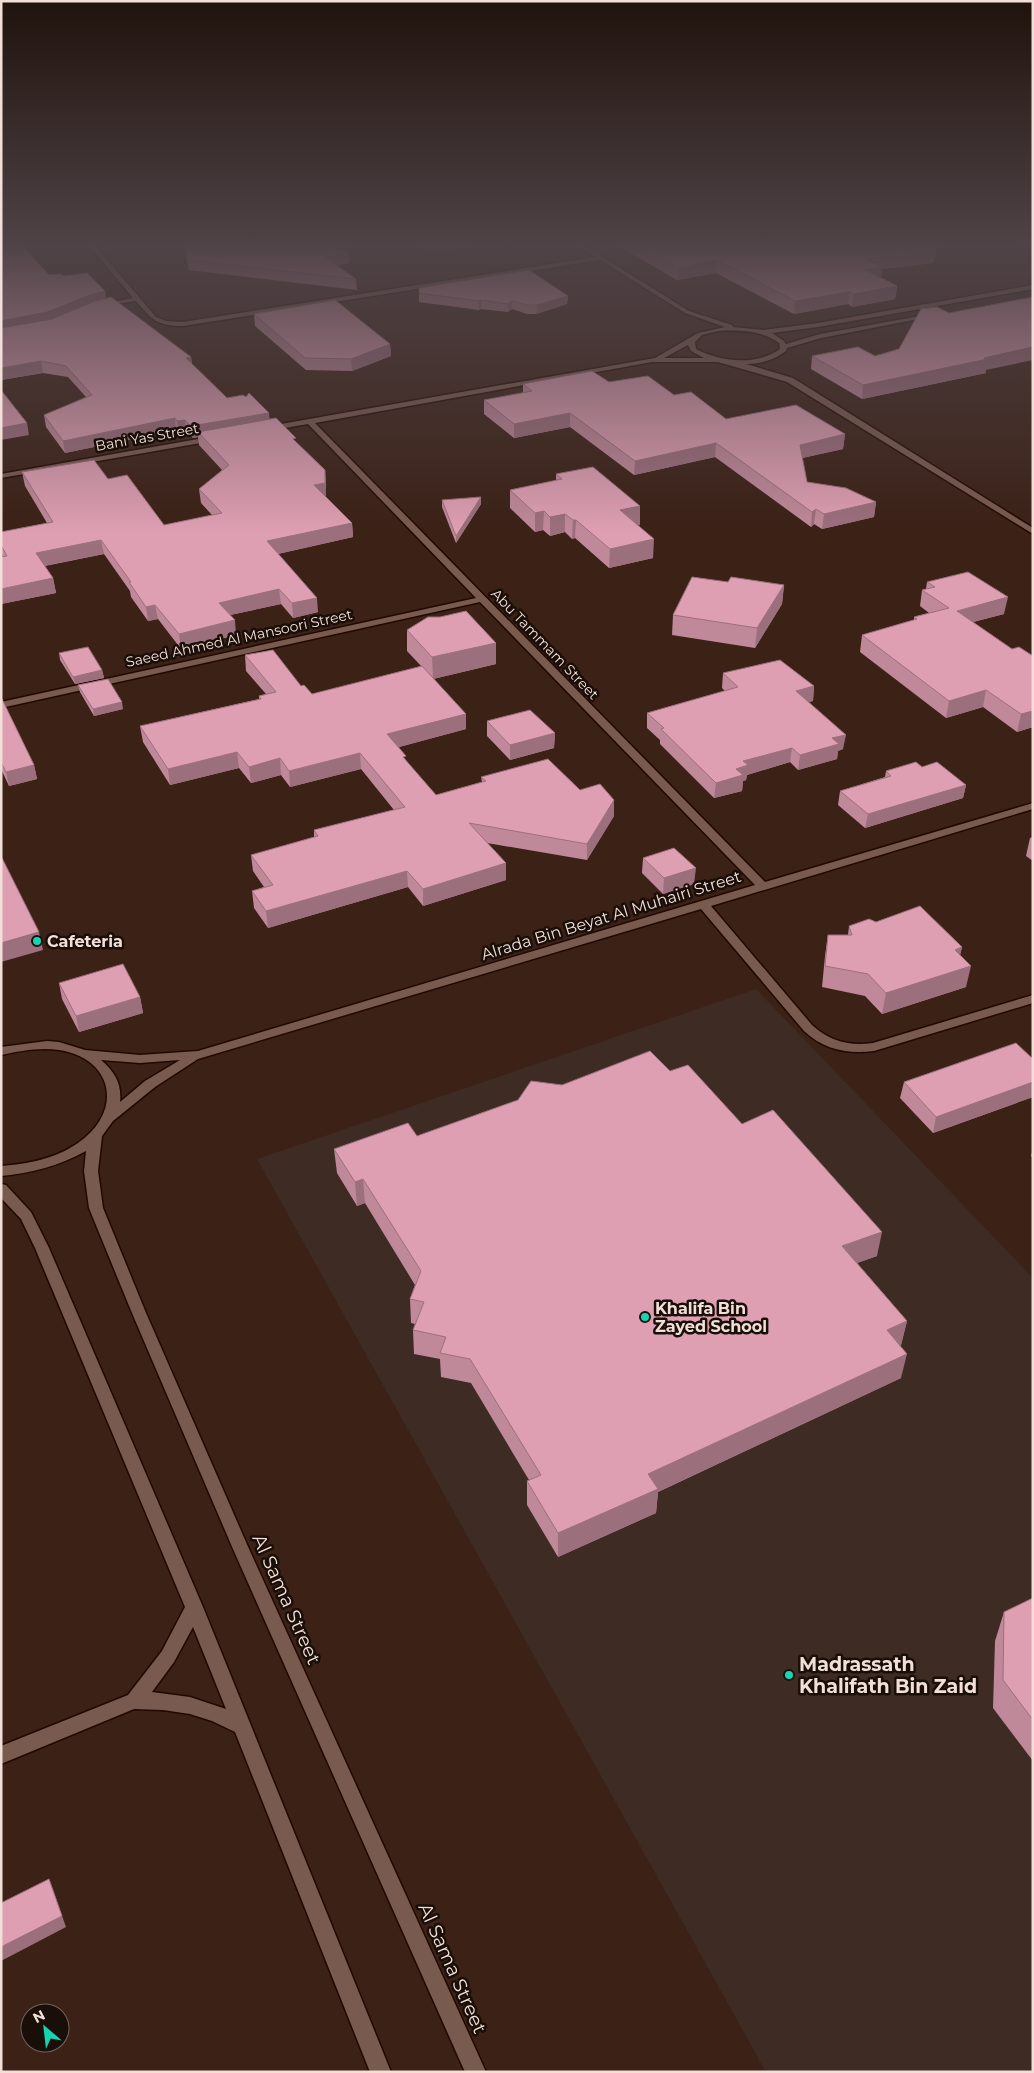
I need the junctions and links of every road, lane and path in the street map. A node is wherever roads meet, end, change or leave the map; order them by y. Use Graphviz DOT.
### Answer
graph roads {
  1 [pos="693,339"];
  2 [pos="692,340"];
  3 [pos="779,340"];
  4 [pos="807,340"];
  5 [pos="784,346"];
  6 [pos="780,354"];
  7 [pos="652,360"];
  8 [pos="716,360"];
  9 [pos="728,362"];
  10 [pos="790,380"];
  11 [pos="309,421"];
  12 [pos="261,430"];
  13 [pos="222,436"];
  14 [pos="1,476"];
  15 [pos="1033,532"];
  16 [pos="482,599"];
  17 [pos="1,705"];
  18 [pos="1033,806"];
  19 [pos="763,886"];
  20 [pos="703,904"];
  21 [pos="1033,998"];
  22 [pos="1,1051"];
  23 [pos="85,1054"];
  24 [pos="198,1055"];
  25 [pos="108,1120"];
  26 [pos="96,1135"];
  27 [pos="1,1171"];
  28 [pos="1,1189"];
  29 [pos="194,1607"];
  30 [pos="134,1701"];
  31 [pos="242,1726"];
  32 [pos="1,1755"];
  33 [pos="381,2072"];
  34 [pos="476,2072"];
  1 -- 8 [label="street"];
  2 -- 7 [label="street"];
  3 -- 5 [label="street"];
  4 -- 5 [label="street"];
  5 -- 6 [label="street"];
  6 -- 9 [label="street"];
  6 -- 10 [label="street"];
  7 -- 8 [label="street"];
  7 -- 11 [label="street"];
  8 -- 9 [label="street"];
  9 -- 10 [label="street"];
  10 -- 15 [label="street"];
  11 -- 12 [label="street"];
  11 -- 16 [label="street, Abu Tammam Street"];
  13 -- 14 [label="street, Bani Yas Street"];
  16 -- 17 [label="street, Saeed Ahmed Al Mansoori Street"];
  16 -- 19 [label="street, Abu Tammam Street"];
  18 -- 19 [label="street, Alrada Bin Beyat Al Muhairi Street"];
  19 -- 20 [label="street, Alrada Bin Beyat Al Muhairi Street"];
  20 -- 21 [label="street"];
  20 -- 24 [label="street, Alrada Bin Beyat Al Muhairi Street"];
  22 -- 23 [label="street, Alrada Bin Beyat Al Muhairi Street"];
  23 -- 24 [label="street, Alrada Bin Beyat Al Muhairi Street"];
  23 -- 25 [label="street"];
  24 -- 25 [label="street, Alrada Bin Beyat Al Muhairi Street"];
  25 -- 26 [label="street"];
  26 -- 27 [label="street"];
  26 -- 34 [label="street, Al Sama Street"];
  28 -- 29 [label="street"];
  29 -- 30 [label="street"];
  29 -- 31 [label="street"];
  30 -- 31 [label="street"];
  30 -- 32 [label="street"];
  31 -- 33 [label="street"];
}
